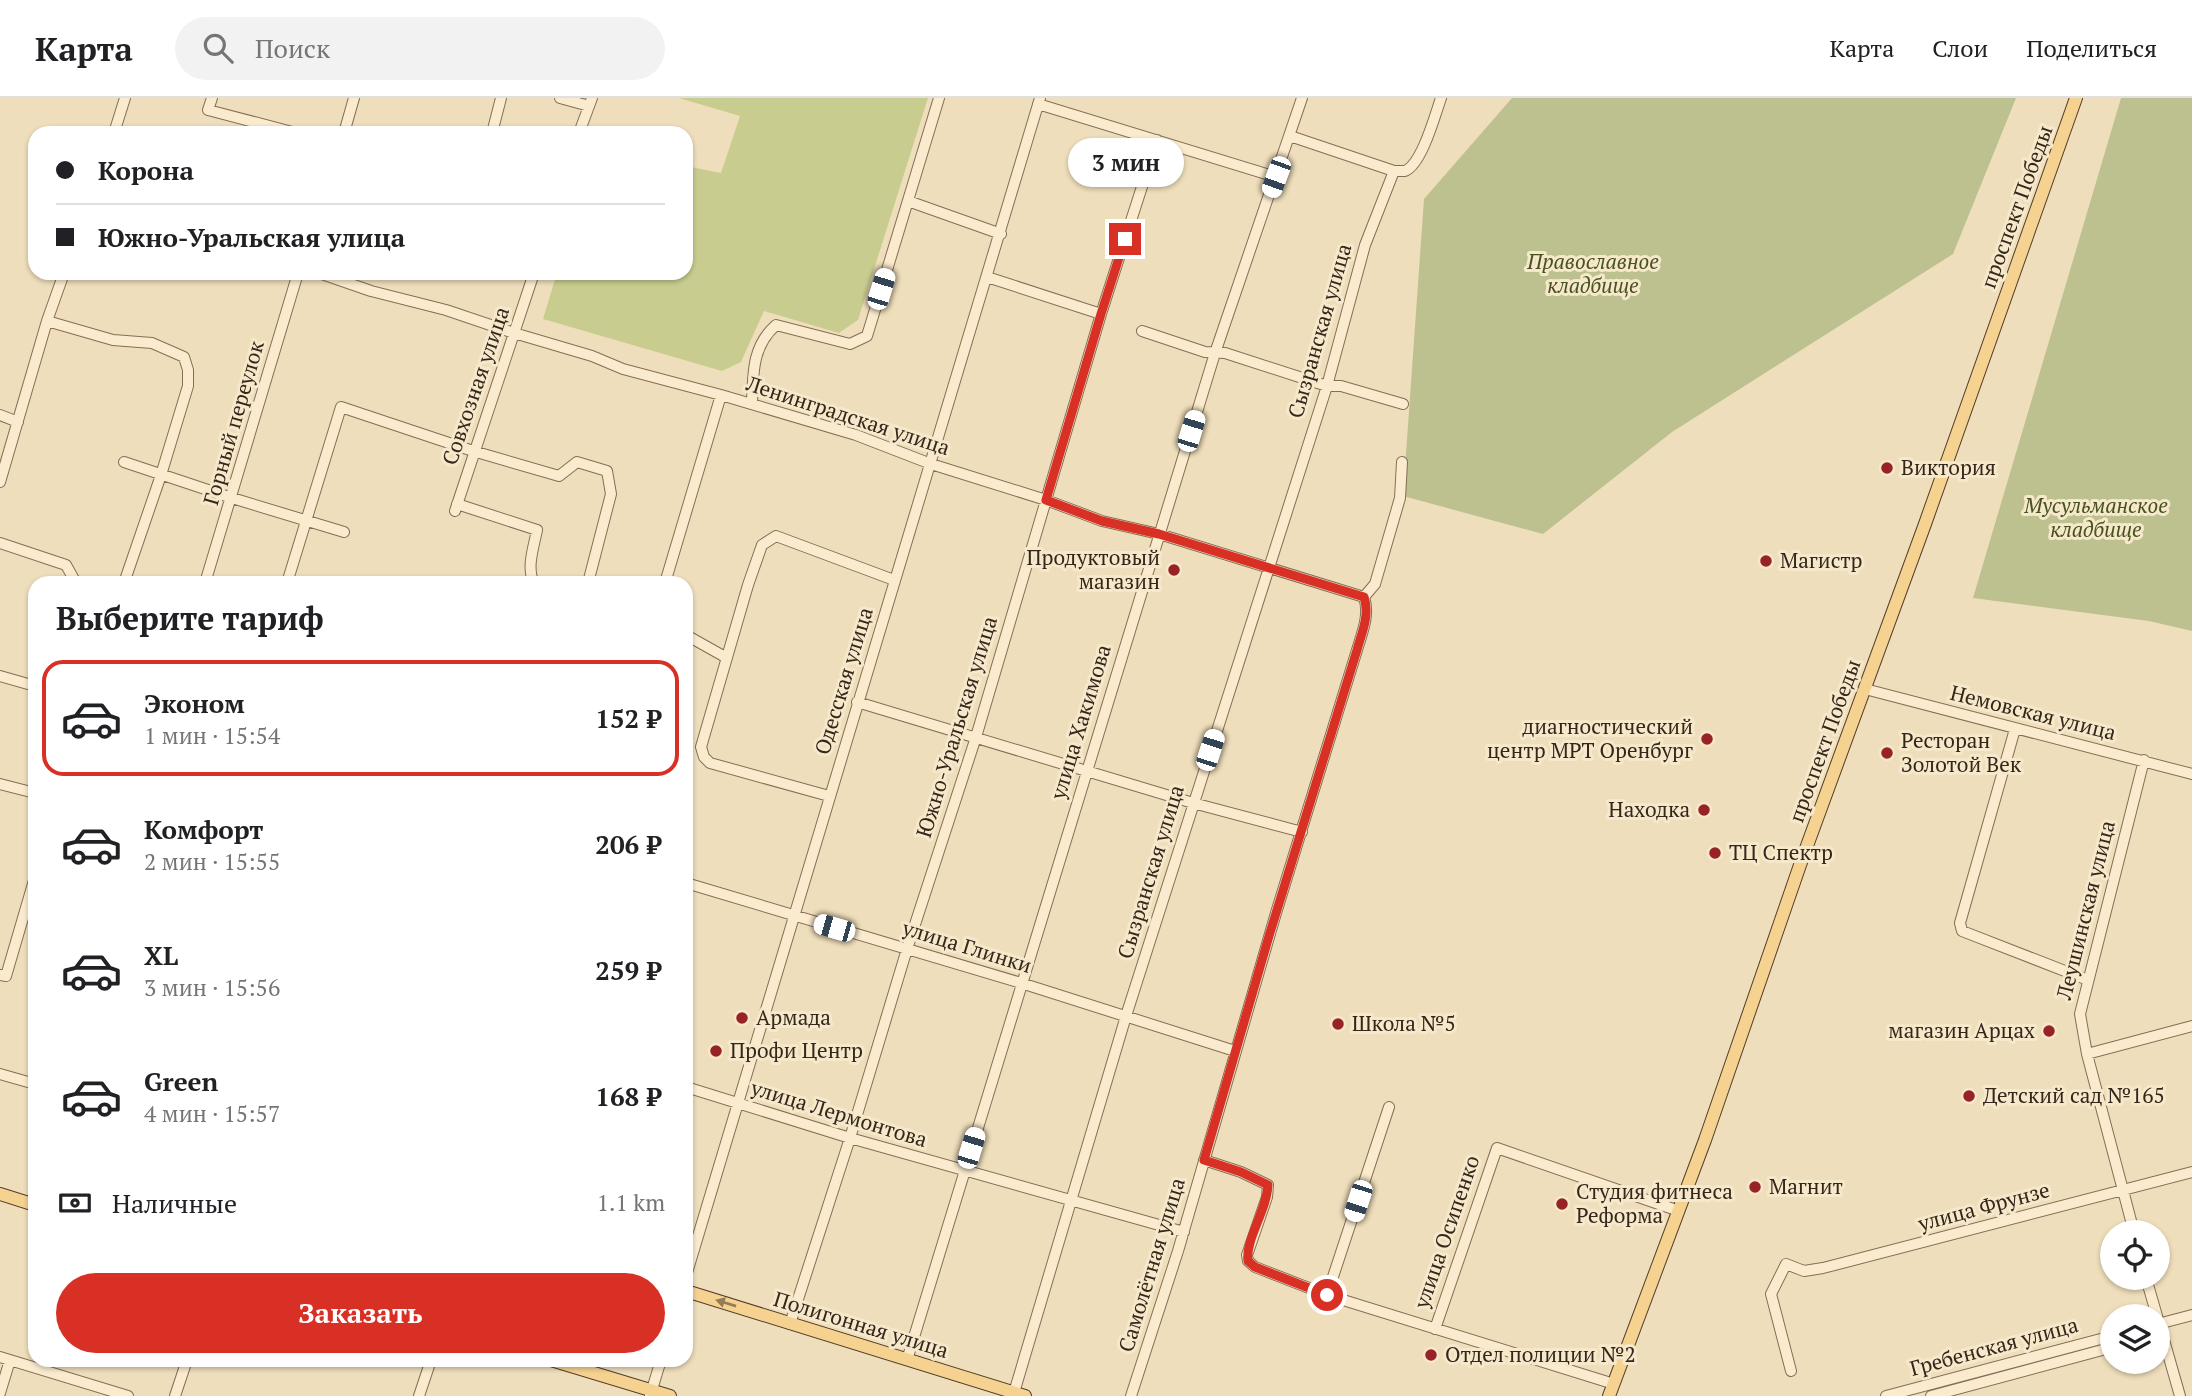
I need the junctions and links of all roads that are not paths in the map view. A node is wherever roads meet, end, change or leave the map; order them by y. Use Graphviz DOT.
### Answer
graph roads {
  1 [pos="125,98"];
  2 [pos="212,98"];
  3 [pos="355,98"];
  4 [pos="501,98"];
  5 [pos="560,98"];
  6 [pos="939,98"];
  7 [pos="1302,98"];
  8 [pos="1439,98"];
  9 [pos="2076,98"];
  10 [pos="1039,101"];
  11 [pos="590,102"];
  12 [pos="116,126"];
  13 [pos="269,126"];
  14 [pos="346,126"];
  15 [pos="494,126"];
  16 [pos="581,126"];
  17 [pos="1290,136"];
  18 [pos="1157,140"];
  19 [pos="1394,171"];
  20 [pos="1276,177"];
  21 [pos="908,201"];
  22 [pos="1001,234"];
  23 [pos="987,277"];
  24 [pos="62,280"];
  25 [pos="296,280"];
  26 [pos="339,280"];
  27 [pos="532,280"];
  28 [pos="1101,314"];
  29 [pos="47,321"];
  30 [pos="1142,331"];
  31 [pos="514,333"];
  32 [pos="1215,353"];
  33 [pos="1327,386"];
  34 [pos="721,394"];
  35 [pos="752,404"];
  36 [pos="1403,404"];
  37 [pos="0,415"];
  38 [pos="18,422"];
  39 [pos="473,451"];
  40 [pos="124,462"];
  41 [pos="1402,462"];
  42 [pos="931,464"];
  43 [pos="161,475"];
  44 [pos="0,482"];
  45 [pos="232,498"];
  46 [pos="1046,500"];
  47 [pos="305,520"];
  48 [pos="344,532"];
  49 [pos="1159,534"];
  50 [pos="0,543"];
  51 [pos="1268,566"];
  52 [pos="72,576"];
  53 [pos="126,576"];
  54 [pos="207,576"];
  55 [pos="289,576"];
  56 [pos="531,576"];
  57 [pos="590,576"];
  58 [pos="668,576"];
  59 [pos="894,580"];
  60 [pos="1364,597"];
  61 [pos="693,639"];
  62 [pos="727,657"];
  63 [pos="0,676"];
  64 [pos="28,684"];
  65 [pos="1865,689"];
  66 [pos="857,702"];
  67 [pos="2015,729"];
  68 [pos="976,737"];
  69 [pos="2144,760"];
  70 [pos="1086,770"];
  71 [pos="2192,774"];
  72 [pos="0,784"];
  73 [pos="28,791"];
  74 [pos="829,796"];
  75 [pos="1193,803"];
  76 [pos="1302,832"];
  77 [pos="693,885"];
  78 [pos="28,913"];
  79 [pos="793,916"];
  80 [pos="907,949"];
  81 [pos="0,975"];
  82 [pos="2088,979"];
  83 [pos="1021,983"];
  84 [pos="1126,1017"];
  85 [pos="2192,1026"];
  86 [pos="1235,1051"];
  87 [pos="2087,1054"];
  88 [pos="0,1074"];
  89 [pos="28,1082"];
  90 [pos="693,1089"];
  91 [pos="737,1103"];
  92 [pos="1389,1107"];
  93 [pos="850,1138"];
  94 [pos="1204,1160"];
  95 [pos="964,1171"];
  96 [pos="2192,1172"];
  97 [pos="2122,1191"];
  98 [pos="0,1194"];
  99 [pos="1072,1201"];
  100 [pos="28,1203"];
  101 [pos="1679,1211"];
  102 [pos="2130,1220"];
  103 [pos="1184,1232"];
  104 [pos="693,1252"];
  105 [pos="693,1293"];
  106 [pos="1327,1295"];
  107 [pos="2192,1315"];
  108 [pos="2170,1319"];
  109 [pos="790,1324"];
  110 [pos="1435,1329"];
  111 [pos="2100,1339"];
  112 [pos="2100,1351"];
  113 [pos="5,1358"];
  114 [pos="907,1360"];
  115 [pos="2170,1362"];
  116 [pos="28,1365"];
  117 [pos="33,1367"];
  118 [pos="185,1367"];
  119 [pos="428,1367"];
  120 [pos="572,1367"];
  121 [pos="659,1367"];
  122 [pos="1791,1371"];
  123 [pos="87,1384"];
  124 [pos="1611,1390"];
  125 [pos="0,1392"];
  126 [pos="651,1393"];
  127 [pos="1017,1395"];
  128 [pos="83,1396"];
  129 [pos="128,1396"];
  130 [pos="175,1396"];
  131 [pos="419,1396"];
  132 [pos="670,1396"];
  133 [pos="1130,1396"];
  134 [pos="1886,1396"];
  135 [pos="1931,1396"];
  136 [pos="2180,1396"];
  1 -- 12 [label="street"];
  2 -- 13 [label="street"];
  3 -- 14 [label="street"];
  4 -- 15 [label="street"];
  5 -- 11 [label="street"];
  6 -- 21 [label="street"];
  7 -- 17 [label="street, улица Хакимова"];
  8 -- 19 [label="street"];
  9 -- 65 [label="main road, проспект Победы"];
  10 -- 18 [label="street"];
  10 -- 22 [label="street, Одесская улица"];
  11 -- 16 [label="street"];
  17 -- 19 [label="street"];
  17 -- 20 [label="street, улица Хакимова"];
  18 -- 20 [label="street"];
  18 -- 28 [label="street, Южно-Уральская улица"];
  19 -- 33 [label="street, Сызранская улица"];
  20 -- 32 [label="street, улица Хакимова"];
  21 -- 22 [label="street"];
  21 -- 35 [label="street"];
  22 -- 23 [label="street, Одесская улица"];
  23 -- 28 [label="street"];
  23 -- 42 [label="street, Одесская улица"];
  24 -- 29 [label="street"];
  25 -- 45 [label="street, Горный переулок"];
  26 -- 31 [label="street, Ленинградская улица"];
  27 -- 31 [label="street, Совхозная улица"];
  28 -- 46 [label="street, Южно-Уральская улица"];
  29 -- 38 [label="street"];
  29 -- 43 [label="street"];
  30 -- 32 [label="street"];
  31 -- 34 [label="street, Ленинградская улица"];
  31 -- 39 [label="street, Совхозная улица"];
  32 -- 33 [label="street"];
  32 -- 49 [label="street, улица Хакимова"];
  33 -- 36 [label="street"];
  33 -- 51 [label="street, Сызранская улица"];
  34 -- 35 [label="street, Ленинградская улица"];
  34 -- 58 [label="street"];
  35 -- 42 [label="street, Ленинградская улица"];
  37 -- 38 [label="street"];
  38 -- 44 [label="street"];
  39 -- 47 [label="street"];
  39 -- 56 [label="street, Совхозная улица"];
  39 -- 57 [label="street"];
  40 -- 43 [label="street"];
  41 -- 60 [label="street, Самолётная улица"];
  42 -- 46 [label="street, Ленинградская улица"];
  42 -- 59 [label="street, Одесская улица"];
  43 -- 45 [label="street"];
  43 -- 53 [label="street"];
  45 -- 47 [label="street"];
  45 -- 54 [label="street, Горный переулок"];
  46 -- 49 [label="street, Ленинградская улица"];
  46 -- 68 [label="street, Южно-Уральская улица"];
  47 -- 48 [label="street"];
  47 -- 55 [label="street"];
  49 -- 51 [label="street, Ленинградская улица"];
  49 -- 70 [label="street, улица Хакимова"];
  50 -- 52 [label="street"];
  51 -- 60 [label="street, Ленинградская улица"];
  51 -- 75 [label="street, Сызранская улица"];
  59 -- 62 [label="street"];
  59 -- 66 [label="street, Одесская улица"];
  60 -- 76 [label="street, Самолётная улица"];
  61 -- 62 [label="street"];
  62 -- 74 [label="street"];
  63 -- 64 [label="street"];
  65 -- 67 [label="street, Немовская улица"];
  65 -- 101 [label="main road, проспект Победы"];
  66 -- 68 [label="street"];
  66 -- 74 [label="street, Одесская улица"];
  67 -- 69 [label="street, Немовская улица"];
  67 -- 82 [label="street"];
  68 -- 70 [label="street"];
  68 -- 80 [label="street, Южно-Уральская улица"];
  69 -- 71 [label="street, Немовская улица"];
  69 -- 82 [label="street, Леушинская улица"];
  70 -- 75 [label="street"];
  70 -- 83 [label="street, улица Хакимова"];
  72 -- 73 [label="street"];
  74 -- 79 [label="street, Одесская улица"];
  75 -- 76 [label="street"];
  75 -- 84 [label="street, Сызранская улица"];
  76 -- 86 [label="street, Самолётная улица"];
  77 -- 79 [label="street, улица Глинки"];
  78 -- 81 [label="street"];
  79 -- 80 [label="street, улица Глинки"];
  79 -- 91 [label="street, Одесская улица"];
  80 -- 83 [label="street, улица Глинки"];
  80 -- 93 [label="street, Южно-Уральская улица"];
  82 -- 87 [label="street, Леушинская улица"];
  83 -- 84 [label="street, улица Глинки"];
  83 -- 95 [label="street, улица Хакимова"];
  84 -- 86 [label="street, улица Глинки"];
  84 -- 99 [label="street, Сызранская улица"];
  85 -- 87 [label="street"];
  86 -- 94 [label="street, Самолётная улица"];
  87 -- 97 [label="street, Леушинская улица"];
  88 -- 89 [label="street"];
  90 -- 91 [label="street, улица Лермонтова"];
  91 -- 93 [label="street, улица Лермонтова"];
  91 -- 104 [label="street, Одесская улица"];
  92 -- 106 [label="street"];
  93 -- 95 [label="street, улица Лермонтова"];
  93 -- 109 [label="street, Южно-Уральская улица"];
  94 -- 103 [label="street, Самолётная улица"];
  94 -- 106 [label="street"];
  95 -- 99 [label="street, улица Лермонтова"];
  95 -- 114 [label="street, улица Хакимова"];
  96 -- 97 [label="street, улица Фрунзе"];
  97 -- 102 [label="street, Леушинская улица"];
  97 -- 122 [label="street, улица Фрунзе"];
  98 -- 100 [label="main road"];
  99 -- 103 [label="street, улица Лермонтова"];
  99 -- 127 [label="street, Сызранская улица"];
  101 -- 110 [label="street, улица Осипенко"];
  101 -- 124 [label="main road, проспект Победы"];
  103 -- 133 [label="street, Самолётная улица"];
  109 -- 105 [label="main road, Полигонная улица, one-way"];
  106 -- 110 [label="street"];
  107 -- 108 [label="street"];
  109 -- 114 [label="main road, Полигонная улица"];
  110 -- 124 [label="street"];
  111 -- 134 [label="street, Гребенская улица"];
  112 -- 135 [label="street, Гребенская улица"];
  113 -- 116 [label="street"];
  113 -- 125 [label="street"];
  114 -- 127 [label="main road, Полигонная улица"];
  115 -- 136 [label="street"];
  117 -- 123 [label="street"];
  118 -- 130 [label="street"];
  119 -- 131 [label="street"];
  120 -- 126 [label="main road"];
  121 -- 126 [label="street"];
  123 -- 128 [label="street"];
  123 -- 129 [label="street"];
  126 -- 132 [label="main road"];
}
